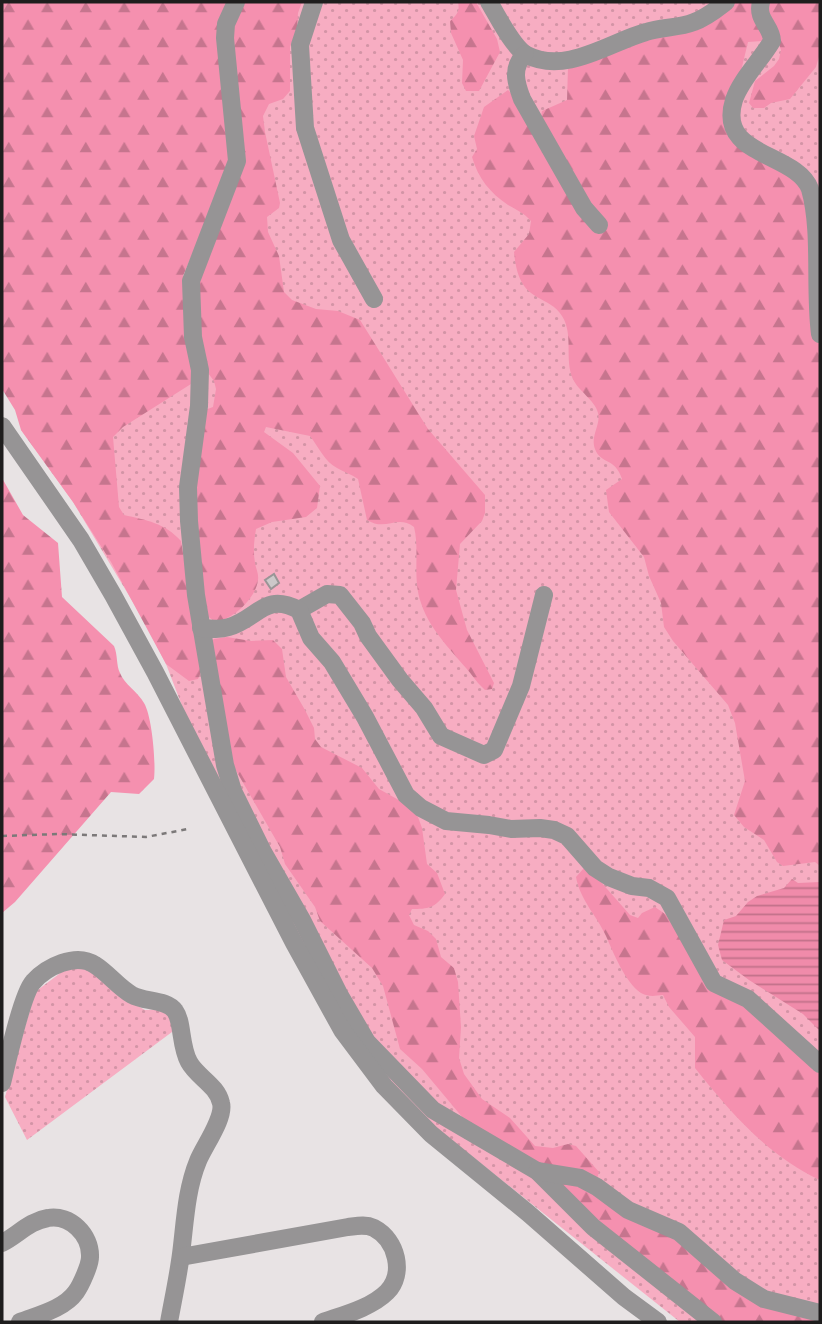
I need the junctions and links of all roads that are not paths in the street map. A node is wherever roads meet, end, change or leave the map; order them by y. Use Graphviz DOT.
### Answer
graph roads {
  1 [pos="236,2"];
  2 [pos="314,2"];
  3 [pos="489,2"];
  4 [pos="726,2"];
  5 [pos="761,2"];
  6 [pos="525,54"];
  7 [pos="599,225"];
  8 [pos="374,299"];
  9 [pos="820,334"];
  10 [pos="2,426"];
  11 [pos="544,594"];
  12 [pos="299,610"];
  13 [pos="201,628"];
  14 [pos="820,1064"];
  15 [pos="2,1083"];
  16 [pos="537,1171"];
  17 [pos="2,1243"];
  18 [pos="181,1257"];
  19 [pos="820,1313"];
  20 [pos="20,1322"];
  21 [pos="169,1322"];
  22 [pos="323,1322"];
  23 [pos="658,1322"];
  24 [pos="713,1322"];
  1 -- 13 [label="street"];
  2 -- 8 [label="street"];
  3 -- 6 [label="street"];
  4 -- 6 [label="street"];
  5 -- 9 [label="street"];
  6 -- 7 [label="street"];
  10 -- 23 [label="street"];
  11 -- 12 [label="street"];
  12 -- 13 [label="street"];
  12 -- 14 [label="street"];
  13 -- 16 [label="street"];
  15 -- 18 [label="street"];
  16 -- 19 [label="street"];
  16 -- 24 [label="street"];
  17 -- 20 [label="street"];
  18 -- 21 [label="street"];
  18 -- 22 [label="street"];
}
